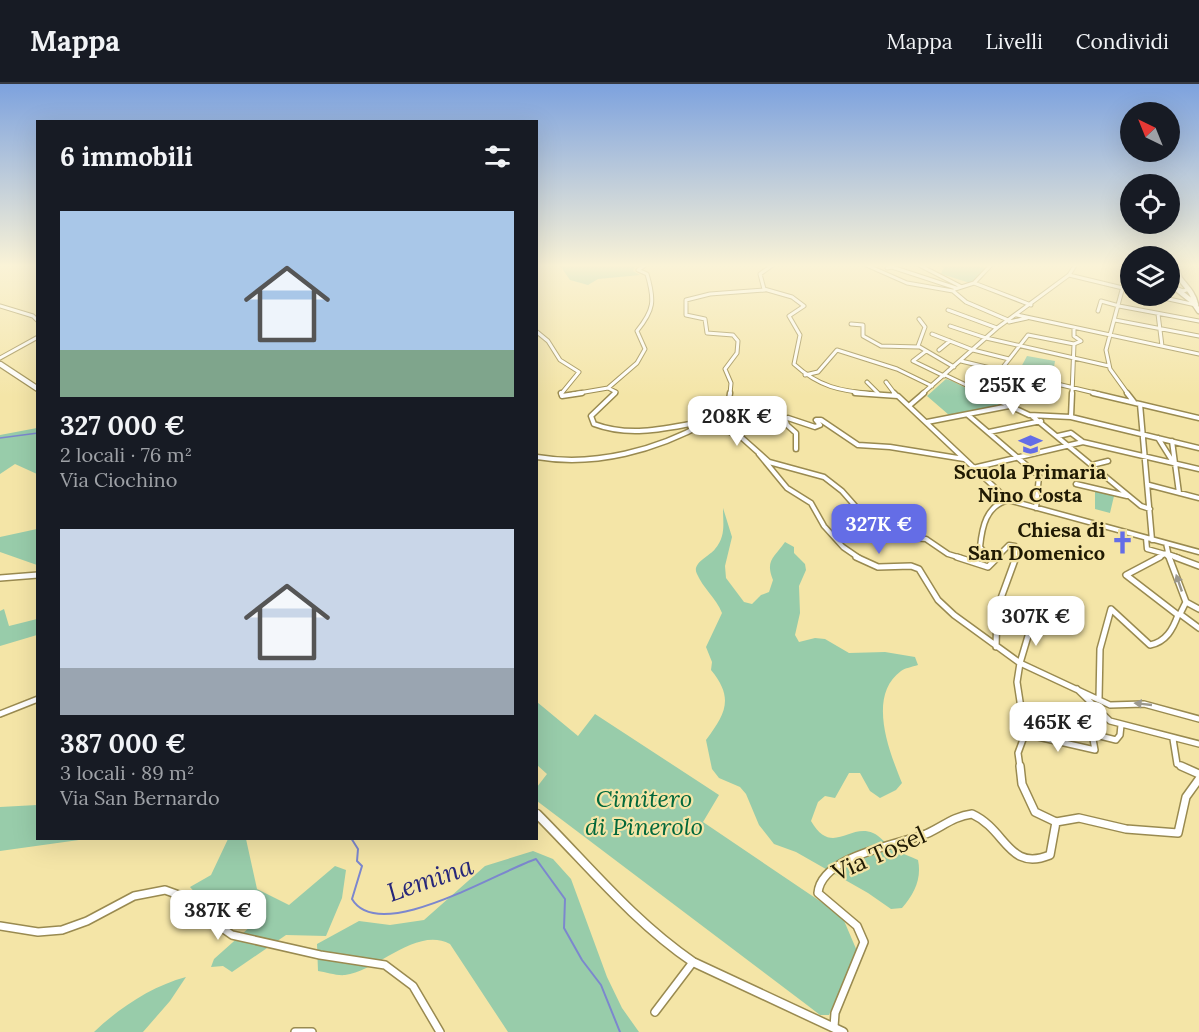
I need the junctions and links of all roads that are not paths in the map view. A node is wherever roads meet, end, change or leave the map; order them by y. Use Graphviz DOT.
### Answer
graph roads {
  1 [pos="7,308"];
  2 [pos="651,308"];
  3 [pos="688,308"];
  4 [pos="798,308"];
  5 [pos="981,308"];
  6 [pos="1027,308"];
  7 [pos="1118,308"];
  8 [pos="1130,308"];
  9 [pos="948,310"];
  10 [pos="1023,311"];
  11 [pos="1158,314"];
  12 [pos="1017,315"];
  13 [pos="1029,317"];
  14 [pos="36,319"];
  15 [pos="919,319"];
  16 [pos="1008,320"];
  17 [pos="1115,320"];
  18 [pos="1199,321"];
  19 [pos="851,324"];
  20 [pos="1003,324"];
  21 [pos="950,326"];
  22 [pos="997,328"];
  23 [pos="1074,329"];
  24 [pos="1160,329"];
  25 [pos="538,333"];
  26 [pos="932,334"];
  27 [pos="1199,336"];
  28 [pos="1110,337"];
  29 [pos="986,338"];
  30 [pos="36,339"];
  31 [pos="950,341"];
  32 [pos="1074,344"];
  33 [pos="1019,346"];
  34 [pos="1162,346"];
  35 [pos="919,347"];
  36 [pos="939,350"];
  37 [pos="974,350"];
  38 [pos="926,351"];
  39 [pos="1199,354"];
  40 [pos="0,358"];
  41 [pos="1073,358"];
  42 [pos="1009,359"];
  43 [pos="961,361"];
  44 [pos="0,364"];
  45 [pos="982,366"];
  46 [pos="1109,366"];
  47 [pos="954,367"];
  48 [pos="1000,371"];
  49 [pos="805,375"];
  50 [pos="944,375"];
  51 [pos="981,375"];
  52 [pos="1021,376"];
  53 [pos="978,381"];
  54 [pos="867,382"];
  55 [pos="885,382"];
  56 [pos="932,386"];
  57 [pos="36,388"];
  58 [pos="608,388"];
  59 [pos="1071,388"];
  60 [pos="878,394"];
  61 [pos="897,396"];
  62 [pos="993,399"];
  63 [pos="1134,402"];
  64 [pos="1140,404"];
  65 [pos="910,405"];
  66 [pos="1009,406"];
  67 [pos="1014,408"];
  68 [pos="968,415"];
  69 [pos="1029,415"];
  70 [pos="1071,417"];
  71 [pos="1199,418"];
  72 [pos="710,421"];
  73 [pos="1041,421"];
  74 [pos="927,422"];
  75 [pos="725,428"];
  76 [pos="989,432"];
  77 [pos="1143,434"];
  78 [pos="1058,436"];
  79 [pos="1158,438"];
  80 [pos="1172,441"];
  81 [pos="1083,442"];
  82 [pos="1070,446"];
  83 [pos="796,448"];
  84 [pos="1199,448"];
  85 [pos="759,454"];
  86 [pos="1146,456"];
  87 [pos="538,457"];
  88 [pos="1019,457"];
  89 [pos="964,459"];
  90 [pos="1108,461"];
  91 [pos="1175,463"];
  92 [pos="1092,465"];
  93 [pos="973,468"];
  94 [pos="1199,469"];
  95 [pos="1076,484"];
  96 [pos="1149,485"];
  97 [pos="1179,493"];
  98 [pos="1130,496"];
  99 [pos="1199,498"];
  100 [pos="1008,500"];
  101 [pos="1036,508"];
  102 [pos="1150,509"];
  103 [pos="1147,538"];
  104 [pos="1166,543"];
  105 [pos="1199,552"];
  106 [pos="1166,554"];
  107 [pos="993,562"];
  108 [pos="1199,566"];
  109 [pos="36,575"];
  110 [pos="0,578"];
  111 [pos="1186,602"];
  112 [pos="1199,609"];
  113 [pos="1179,615"];
  114 [pos="1031,626"];
  115 [pos="1199,628"];
  116 [pos="996,647"];
  117 [pos="1020,663"];
  118 [pos="1072,685"];
  119 [pos="1099,699"];
  120 [pos="36,700"];
  121 [pos="0,714"];
  122 [pos="1199,719"];
  123 [pos="1121,725"];
  124 [pos="1025,734"];
  125 [pos="1173,739"];
  126 [pos="1199,744"];
  127 [pos="1199,774"];
  128 [pos="1199,779"];
  129 [pos="538,815"];
  130 [pos="1056,822"];
  131 [pos="0,926"];
  132 [pos="693,962"];
  133 [pos="655,1012"];
  134 [pos="838,1030"];
  135 [pos="295,1032"];
  136 [pos="312,1032"];
  137 [pos="441,1032"];
  1 -- 14 [label="street"];
  2 -- 58 [label="street"];
  3 -- 75 [label="street"];
  4 -- 49 [label="street"];
  5 -- 16 [label="street"];
  6 -- 10 [label="street"];
  7 -- 17 [label="street"];
  8 -- 11 [label="street"];
  9 -- 22 [label="street"];
  10 -- 12 [label="street"];
  10 -- 13 [label="street"];
  11 -- 18 [label="street"];
  11 -- 24 [label="street"];
  12 -- 13 [label="street"];
  12 -- 16 [label="street"];
  13 -- 20 [label="street"];
  13 -- 23 [label="street"];
  15 -- 35 [label="street"];
  16 -- 20 [label="street"];
  17 -- 24 [label="street"];
  17 -- 28 [label="street"];
  19 -- 35 [label="street"];
  20 -- 22 [label="street"];
  21 -- 29 [label="street"];
  22 -- 29 [label="street"];
  23 -- 28 [label="street"];
  23 -- 32 [label="street"];
  24 -- 27 [label="street"];
  24 -- 34 [label="street"];
  25 -- 58 [label="street"];
  26 -- 31 [label="street"];
  28 -- 34 [label="street"];
  28 -- 46 [label="street"];
  29 -- 33 [label="street"];
  29 -- 37 [label="street"];
  30 -- 40 [label="street"];
  31 -- 36 [label="street"];
  31 -- 37 [label="street"];
  32 -- 33 [label="street"];
  32 -- 41 [label="street"];
  33 -- 41 [label="street"];
  33 -- 42 [label="street"];
  34 -- 39 [label="street"];
  35 -- 38 [label="street"];
  37 -- 42 [label="street"];
  37 -- 43 [label="street"];
  38 -- 47 [label="street"];
  38 -- 50 [label="street"];
  41 -- 46 [label="street"];
  41 -- 59 [label="street"];
  42 -- 48 [label="street"];
  43 -- 45 [label="street"];
  43 -- 47 [label="street"];
  44 -- 57 [label="street"];
  45 -- 48 [label="street"];
  45 -- 51 [label="street"];
  46 -- 63 [label="street"];
  47 -- 50 [label="street"];
  48 -- 52 [label="street"];
  49 -- 56 [label="street"];
  49 -- 60 [label="street"];
  50 -- 56 [label="street"];
  50 -- 62 [label="street"];
  51 -- 53 [label="street"];
  51 -- 62 [label="street"];
  52 -- 59 [label="street"];
  52 -- 67 [label="street"];
  54 -- 60 [label="street"];
  55 -- 61 [label="street"];
  56 -- 65 [label="street"];
  58 -- 72 [label="street"];
  59 -- 63 [label="street"];
  59 -- 70 [label="street"];
  60 -- 61 [label="street"];
  61 -- 65 [label="street"];
  62 -- 66 [label="street"];
  63 -- 64 [label="street"];
  64 -- 71 [label="street"];
  64 -- 77 [label="street"];
  65 -- 74 [label="street"];
  66 -- 67 [label="street"];
  66 -- 68 [label="street"];
  67 -- 69 [label="street"];
  68 -- 74 [label="street"];
  68 -- 76 [label="street"];
  69 -- 70 [label="street"];
  69 -- 73 [label="street"];
  70 -- 77 [label="street"];
  72 -- 75 [label="street"];
  72 -- 87 [label="street"];
  73 -- 76 [label="street"];
  73 -- 78 [label="street"];
  74 -- 89 [label="street"];
  75 -- 85 [label="street"];
  76 -- 88 [label="street"];
  77 -- 79 [label="street"];
  77 -- 86 [label="street"];
  78 -- 81 [label="street"];
  78 -- 82 [label="street"];
  79 -- 80 [label="street"];
  79 -- 91 [label="street"];
  80 -- 84 [label="street"];
  80 -- 91 [label="street"];
  81 -- 82 [label="street"];
  81 -- 86 [label="street"];
  82 -- 88 [label="street"];
  82 -- 92 [label="street"];
  83 -- 89 [label="street"];
  85 -- 107 [label="street"];
  85 -- 116 [label="street"];
  86 -- 91 [label="street"];
  86 -- 96 [label="street"];
  88 -- 93 [label="street"];
  88 -- 101 [label="street"];
  89 -- 93 [label="street"];
  90 -- 92 [label="street"];
  91 -- 94 [label="street"];
  91 -- 97 [label="street"];
  92 -- 98 [label="street"];
  93 -- 100 [label="street"];
  95 -- 98 [label="street"];
  96 -- 97 [label="street"];
  96 -- 102 [label="street"];
  97 -- 99 [label="street"];
  98 -- 102 [label="street"];
  100 -- 101 [label="street"];
  100 -- 107 [label="street"];
  101 -- 103 [label="street"];
  102 -- 103 [label="street"];
  103 -- 104 [label="street"];
  103 -- 106 [label="street"];
  104 -- 105 [label="street"];
  104 -- 106 [label="street"];
  106 -- 108 [label="street"];
  111 -- 106 [label="street, one-way"];
  106 -- 113 [label="street"];
  107 -- 116 [label="street"];
  109 -- 110 [label="street"];
  111 -- 112 [label="street"];
  111 -- 113 [label="street"];
  113 -- 115 [label="street"];
  113 -- 119 [label="street"];
  114 -- 117 [label="street"];
  116 -- 117 [label="street"];
  117 -- 118 [label="street"];
  117 -- 124 [label="street"];
  118 -- 119 [label="street"];
  118 -- 123 [label="street"];
  122 -- 119 [label="street, one-way"];
  120 -- 121 [label="street"];
  123 -- 124 [label="street"];
  123 -- 125 [label="street"];
  124 -- 130 [label="street"];
  125 -- 126 [label="street"];
  125 -- 127 [label="street"];
  128 -- 130 [label="street"];
  129 -- 132 [label="street"];
  130 -- 134 [label="street, Via Tosel"];
  131 -- 137 [label="street"];
  132 -- 133 [label="street"];
  132 -- 134 [label="street"];
  135 -- 136 [label="street"];
}
